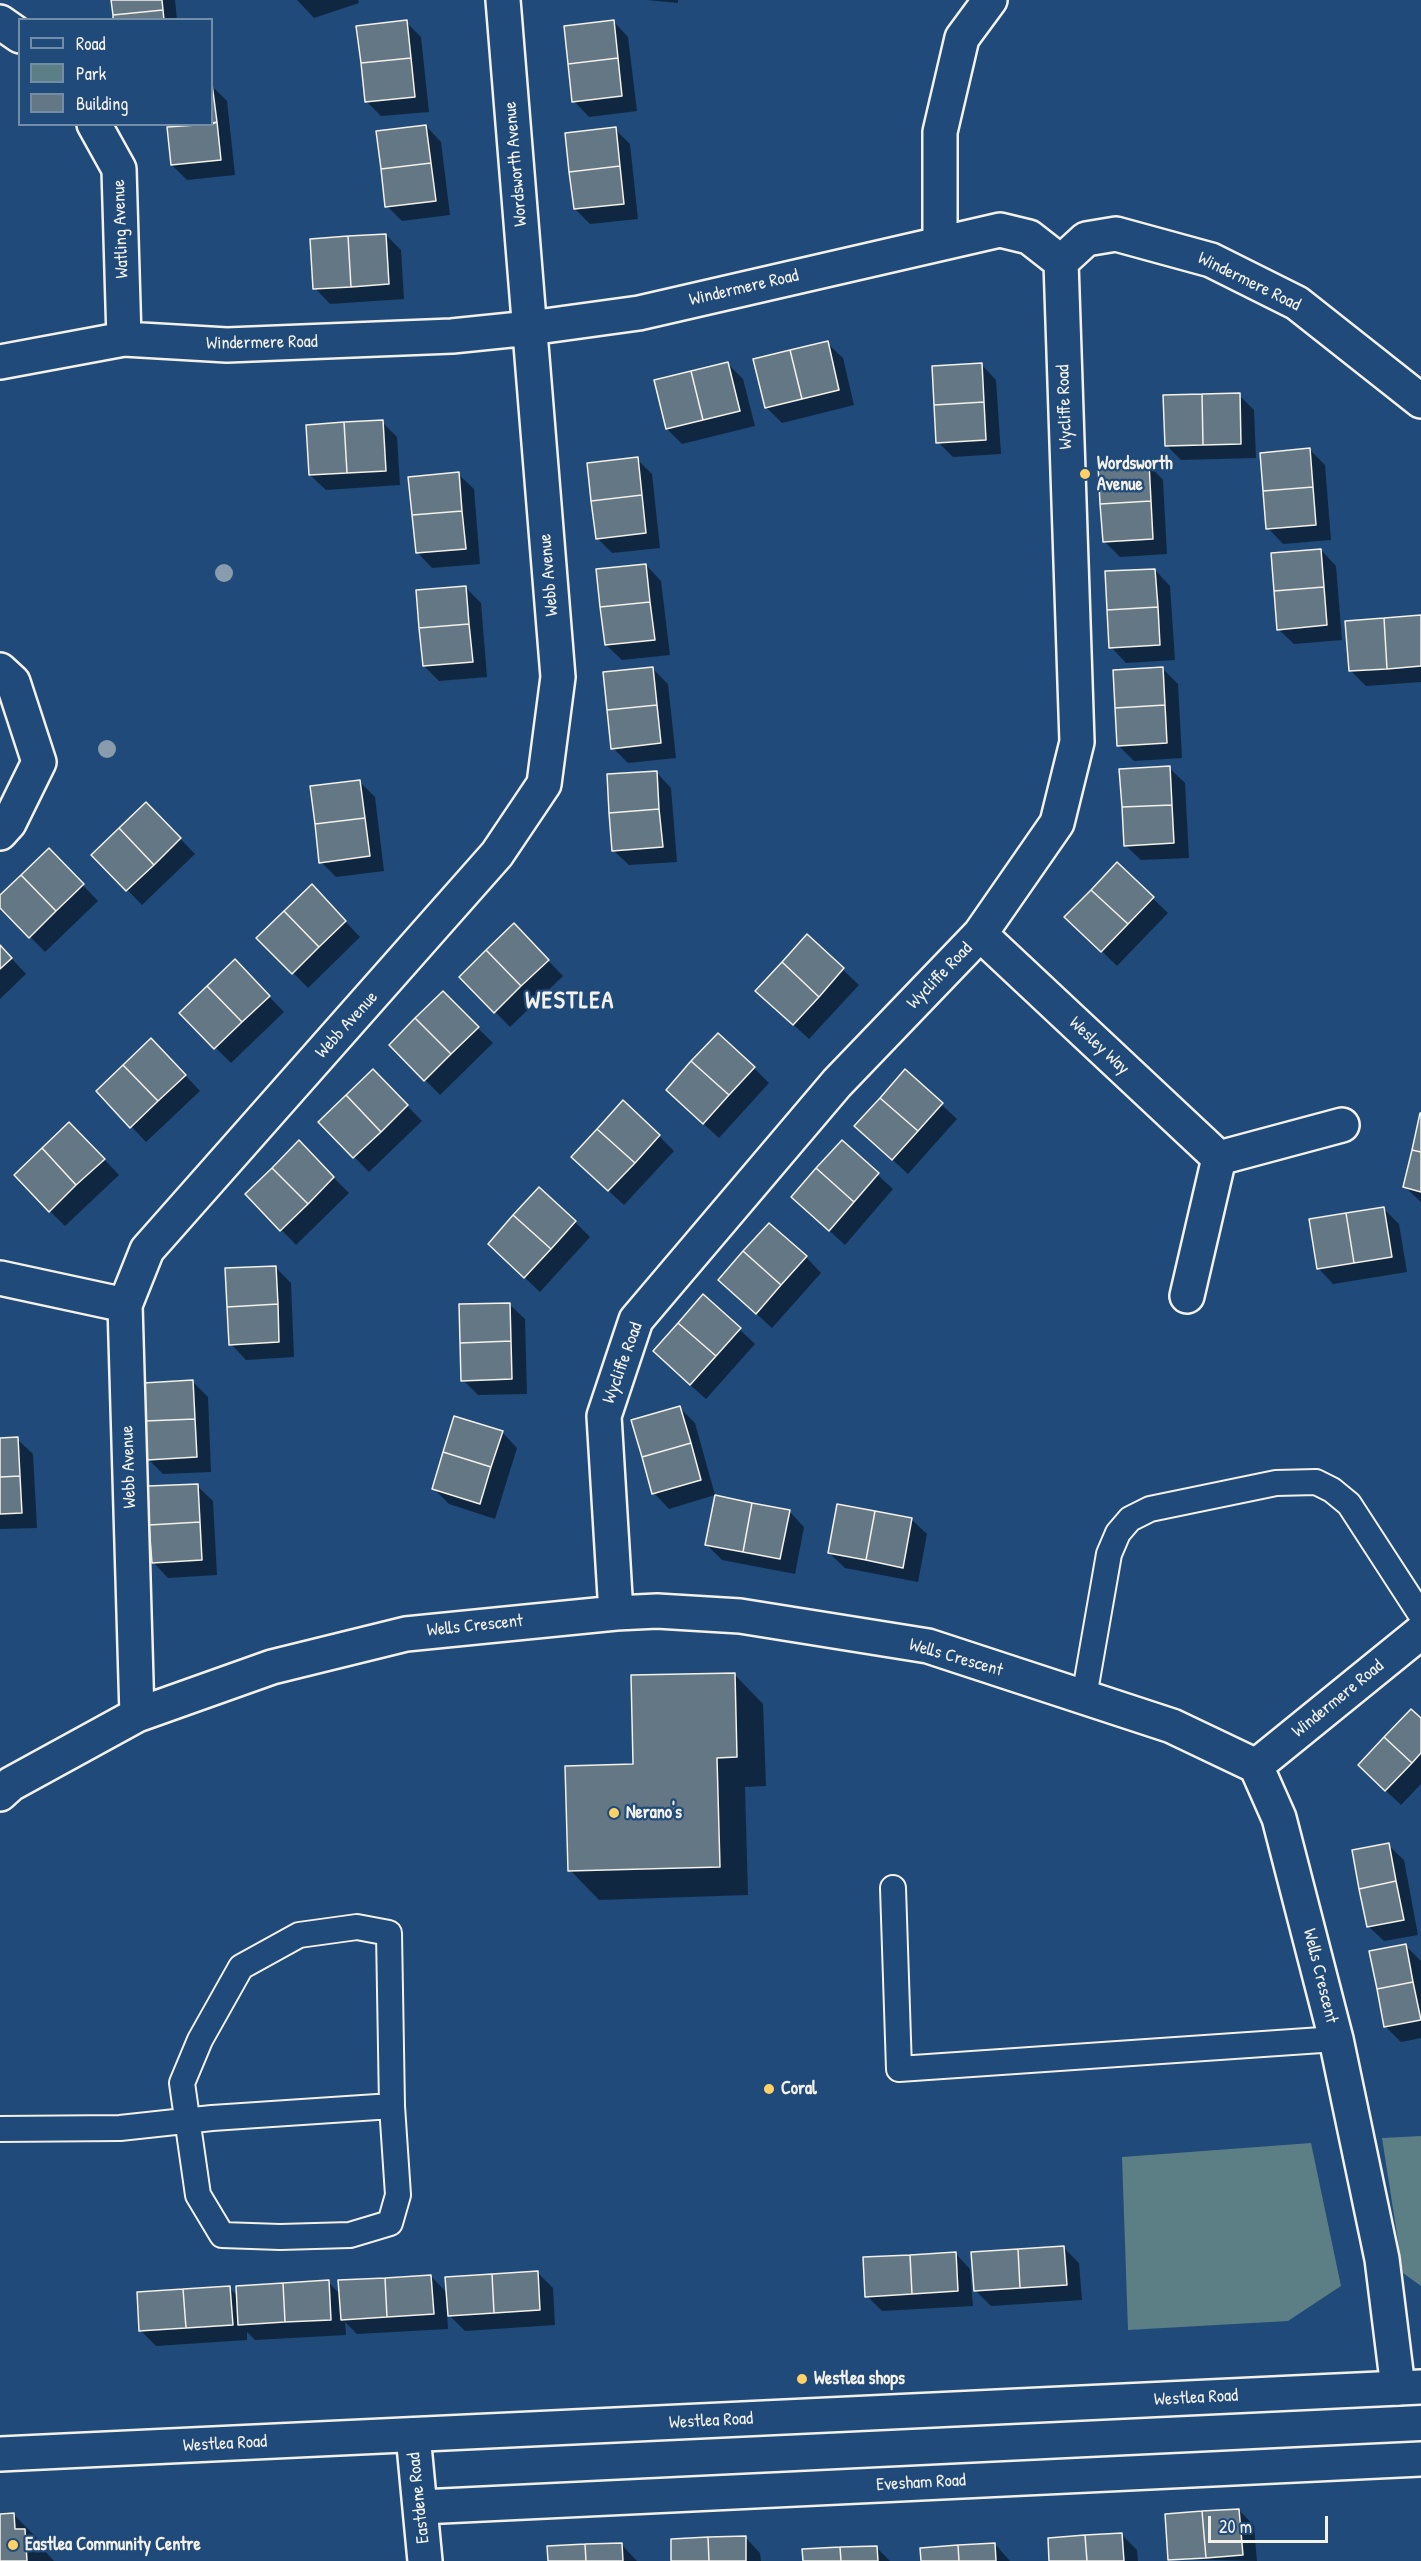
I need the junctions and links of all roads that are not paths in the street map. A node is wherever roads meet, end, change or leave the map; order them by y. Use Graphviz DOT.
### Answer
graph roads {
  1 [pos="503,0"];
  2 [pos="990,0"];
  3 [pos="0,22"];
  4 [pos="18,35"];
  5 [pos="95,126"];
  6 [pos="940,242"];
  7 [pos="1060,262"];
  8 [pos="530,328"];
  9 [pos="124,339"];
  10 [pos="0,362"];
  11 [pos="1421,401"];
  12 [pos="0,670"];
  13 [pos="0,833"];
  14 [pos="980,934"];
  15 [pos="1342,1125"];
  16 [pos="1219,1158"];
  17 [pos="0,1278"];
  18 [pos="1187,1296"];
  19 [pos="125,1305"];
  20 [pos="616,1613"];
  21 [pos="1421,1615"];
  22 [pos="1421,1632"];
  23 [pos="1084,1697"];
  24 [pos="137,1714"];
  25 [pos="1256,1766"];
  26 [pos="0,1794"];
  27 [pos="893,1888"];
  28 [pos="1336,2038"];
  29 [pos="393,2106"];
  30 [pos="187,2121"];
  31 [pos="0,2129"];
  32 [pos="1410,2388"];
  33 [pos="413,2435"];
  34 [pos="0,2454"];
  35 [pos="1421,2459"];
  36 [pos="421,2507"];
  37 [pos="425,2561"];
  1 -- 8 [label="street, Wordsworth Avenue"];
  2 -- 6 [label="street"];
  3 -- 4 [label="street"];
  5 -- 9 [label="street, Watling Avenue"];
  6 -- 7 [label="street, Windermere Road"];
  6 -- 8 [label="street, Windermere Road"];
  7 -- 11 [label="street, Windermere Road"];
  7 -- 14 [label="street, Wycliffe Road"];
  8 -- 9 [label="street, Windermere Road"];
  8 -- 19 [label="street, Webb Avenue"];
  9 -- 10 [label="street, Windermere Road"];
  12 -- 13 [label="street"];
  14 -- 16 [label="street, Wesley Way"];
  14 -- 20 [label="street, Wycliffe Road"];
  15 -- 16 [label="street"];
  16 -- 18 [label="street"];
  17 -- 19 [label="street"];
  19 -- 24 [label="street, Webb Avenue"];
  20 -- 23 [label="street, Wells Crescent"];
  20 -- 24 [label="street, Wells Crescent"];
  21 -- 23 [label="lane"];
  22 -- 25 [label="street, Windermere Road"];
  23 -- 25 [label="street, Wells Crescent"];
  24 -- 26 [label="street, Wells Crescent"];
  25 -- 28 [label="street, Wells Crescent"];
  27 -- 28 [label="lane"];
  28 -- 32 [label="street, Wells Crescent"];
  29 -- 30 [label="lane"];
  29 -- 30 [label="lane"];
  29 -- 30 [label="lane"];
  30 -- 31 [label="lane"];
  32 -- 33 [label="street, Westlea Road"];
  33 -- 34 [label="street, Westlea Road"];
  33 -- 36 [label="street, Eastdene Road"];
  35 -- 36 [label="street, Evesham Road"];
  36 -- 37 [label="street, Eastdene Road"];
}
